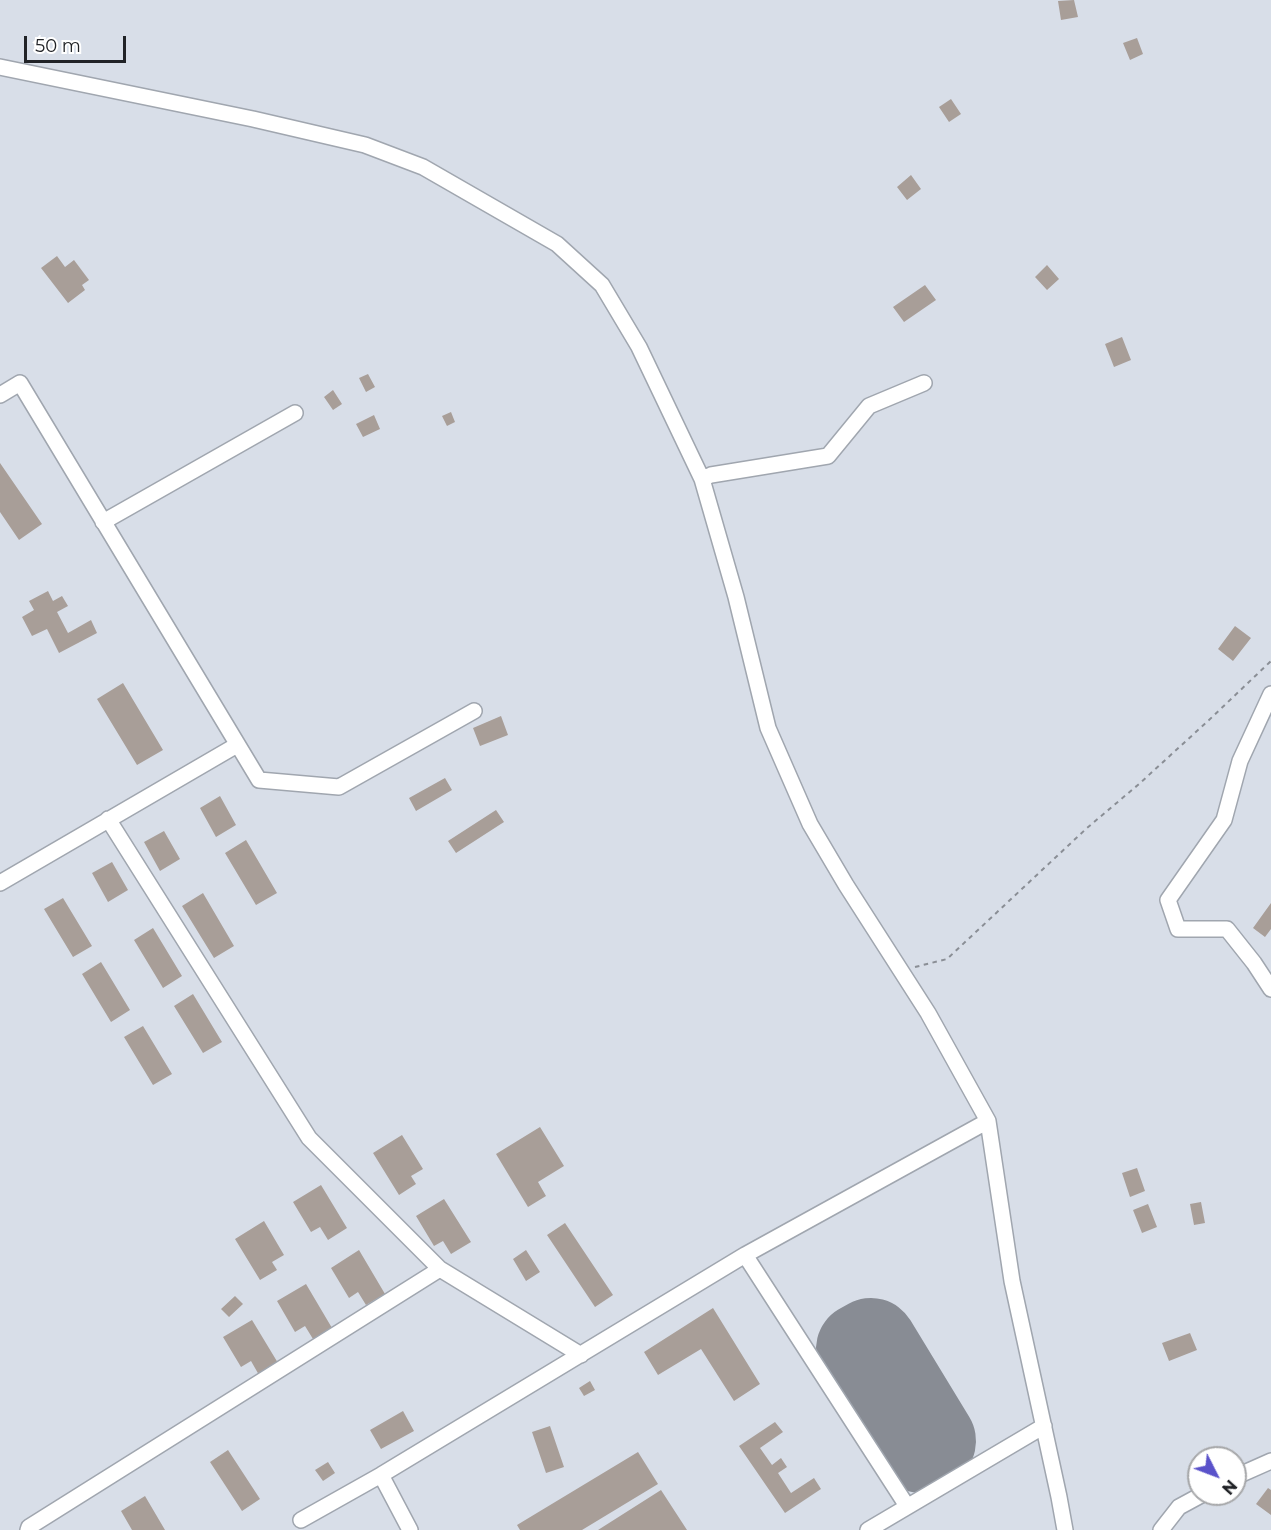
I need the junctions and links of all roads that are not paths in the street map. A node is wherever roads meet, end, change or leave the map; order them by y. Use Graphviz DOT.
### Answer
graph roads {
  1 [pos="0,67"];
  2 [pos="924,383"];
  3 [pos="0,395"];
  4 [pos="295,413"];
  5 [pos="702,479"];
  6 [pos="103,522"];
  7 [pos="1271,694"];
  8 [pos="474,711"];
  9 [pos="237,745"];
  10 [pos="108,819"];
  11 [pos="0,884"];
  12 [pos="1271,989"];
  13 [pos="988,1121"];
  14 [pos="746,1255"];
  15 [pos="440,1269"];
  16 [pos="581,1355"];
  17 [pos="1044,1426"];
  18 [pos="1271,1461"];
  19 [pos="1247,1472"];
  20 [pos="381,1475"];
  21 [pos="1187,1503"];
  22 [pos="907,1506"];
  23 [pos="301,1520"];
  24 [pos="27,1530"];
  25 [pos="410,1530"];
  26 [pos="868,1530"];
  27 [pos="1065,1530"];
  28 [pos="1161,1530"];
  1 -- 5 [label="street"];
  2 -- 5 [label="street"];
  3 -- 6 [label="street"];
  4 -- 6 [label="street"];
  5 -- 13 [label="street"];
  6 -- 9 [label="street"];
  7 -- 12 [label="street"];
  8 -- 9 [label="street"];
  9 -- 10 [label="street"];
  10 -- 11 [label="street"];
  10 -- 15 [label="street"];
  13 -- 14 [label="street"];
  13 -- 17 [label="street"];
  14 -- 16 [label="street"];
  14 -- 22 [label="street"];
  15 -- 16 [label="street"];
  15 -- 24 [label="street"];
  16 -- 20 [label="street"];
  17 -- 22 [label="street"];
  17 -- 27 [label="street"];
  18 -- 19 [label="street"];
  20 -- 23 [label="street"];
  20 -- 25 [label="street"];
  21 -- 28 [label="street"];
  22 -- 26 [label="street"];
}
